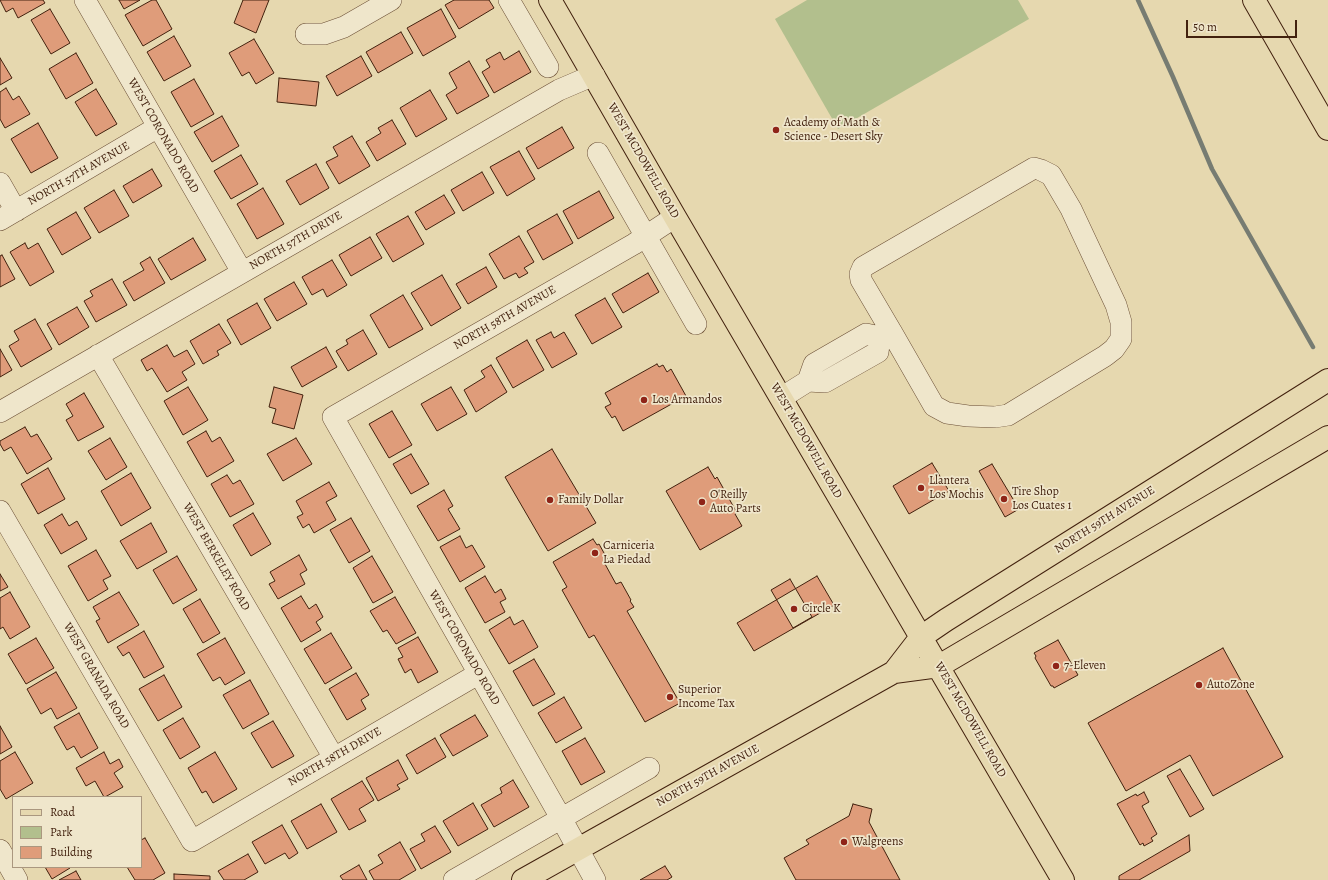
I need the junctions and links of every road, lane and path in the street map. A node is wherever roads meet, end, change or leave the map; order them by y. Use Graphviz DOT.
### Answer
graph roads {
  1 [pos="85,0"];
  2 [pos="391,0"];
  3 [pos="510,0"];
  4 [pos="550,0"];
  5 [pos="1254,0"];
  6 [pos="306,34"];
  7 [pos="548,67"];
  8 [pos="594,75"];
  9 [pos="158,128"];
  10 [pos="1328,129"];
  11 [pos="598,153"];
  12 [pos="0,183"];
  13 [pos="8,216"];
  14 [pos="675,217"];
  15 [pos="645,236"];
  16 [pos="242,272"];
  17 [pos="696,324"];
  18 [pos="885,334"];
  19 [pos="98,355"];
  20 [pos="1328,380"];
  21 [pos="781,398"];
  22 [pos="0,412"];
  23 [pos="333,417"];
  24 [pos="1328,437"];
  25 [pos="0,512"];
  26 [pos="921,637"];
  27 [pos="939,666"];
  28 [pos="894,672"];
  29 [pos="478,674"];
  30 [pos="334,758"];
  31 [pos="648,768"];
  32 [pos="561,818"];
  33 [pos="192,841"];
  34 [pos="577,848"];
  35 [pos="0,850"];
  36 [pos="589,878"];
  37 [pos="17,880"];
  38 [pos="454,880"];
  39 [pos="523,880"];
  40 [pos="1063,880"];
  1 -- 9 [label="street, WEST CORONADO ROAD"];
  2 -- 6 [label="street"];
  3 -- 7 [label="street"];
  4 -- 8 [label="main road, WEST MCDOWELL ROAD"];
  5 -- 10 [label="main road"];
  8 -- 14 [label="main road, WEST MCDOWELL ROAD"];
  8 -- 16 [label="street, NORTH 57TH DRIVE"];
  9 -- 13 [label="street, NORTH 57TH AVENUE"];
  9 -- 16 [label="street, WEST CORONADO ROAD"];
  11 -- 15 [label="street"];
  12 -- 13 [label="street"];
  14 -- 15 [label="street, NORTH 58TH AVENUE"];
  14 -- 21 [label="main road, WEST MCDOWELL ROAD"];
  15 -- 17 [label="street"];
  15 -- 23 [label="street, NORTH 58TH AVENUE"];
  16 -- 19 [label="street, NORTH 57TH DRIVE"];
  18 -- 18 [label="street"];
  18 -- 21 [label="street"];
  19 -- 22 [label="street, NORTH 57TH DRIVE"];
  19 -- 30 [label="street, WEST BERKELEY ROAD"];
  20 -- 26 [label="main road, NORTH 59TH AVENUE"];
  21 -- 26 [label="main road, WEST MCDOWELL ROAD"];
  23 -- 29 [label="street, WEST CORONADO ROAD"];
  24 -- 27 [label="main road, NORTH 59TH AVENUE"];
  25 -- 33 [label="street, WEST GRANADA ROAD"];
  26 -- 27 [label="main road, WEST MCDOWELL ROAD"];
  26 -- 28 [label="main road, NORTH 59TH AVENUE"];
  27 -- 28 [label="main road, NORTH 59TH AVENUE"];
  27 -- 40 [label="main road, WEST MCDOWELL ROAD"];
  28 -- 34 [label="main road, NORTH 59TH AVENUE"];
  29 -- 30 [label="street, NORTH 58TH DRIVE"];
  29 -- 32 [label="street, WEST CORONADO ROAD"];
  30 -- 33 [label="street, NORTH 58TH DRIVE"];
  31 -- 32 [label="street"];
  32 -- 34 [label="street, WEST CORONADO ROAD"];
  32 -- 38 [label="street"];
  34 -- 36 [label="street, WEST CORONADO ROAD"];
  34 -- 39 [label="main road, NORTH 59TH AVENUE"];
  35 -- 37 [label="street"];
}
